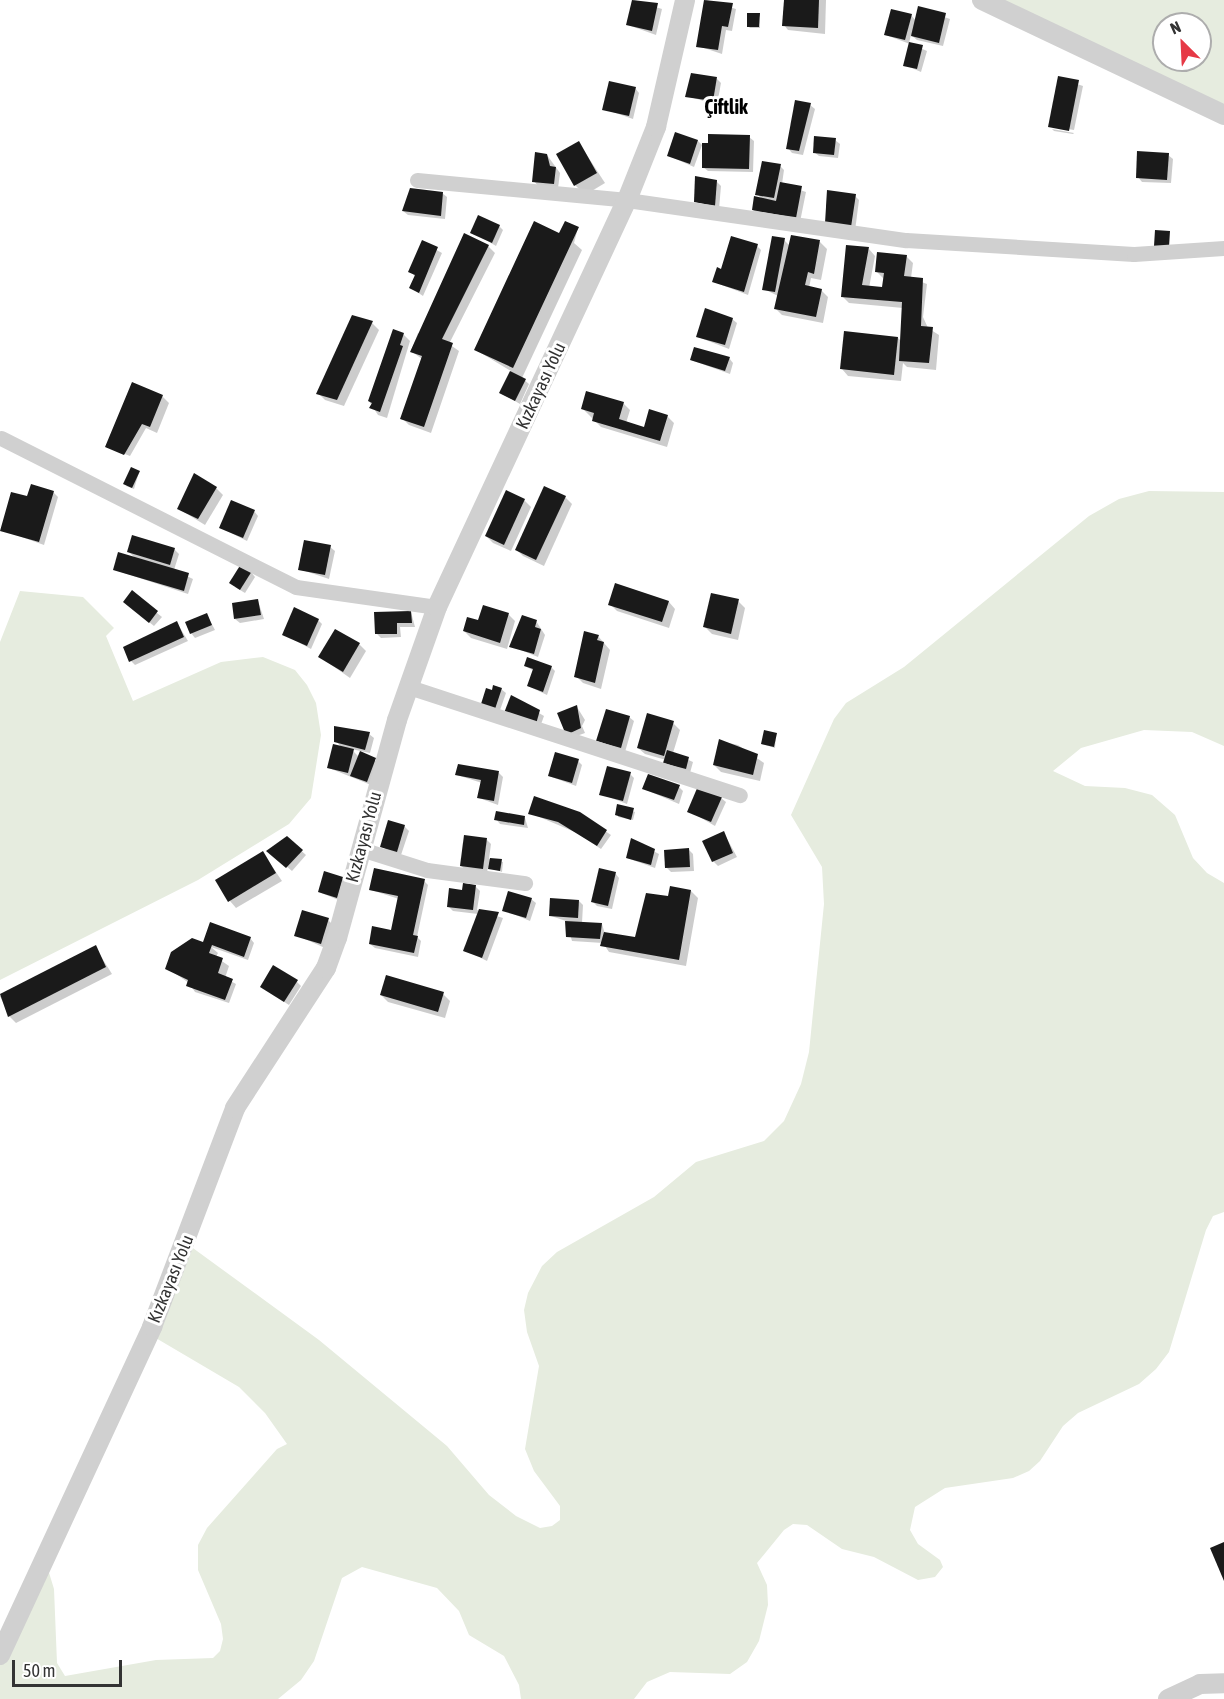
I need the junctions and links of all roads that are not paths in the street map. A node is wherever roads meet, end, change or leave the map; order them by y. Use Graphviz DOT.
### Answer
graph roads {
  1 [pos="685,0"];
  2 [pos="982,0"];
  3 [pos="1224,115"];
  4 [pos="417,180"];
  5 [pos="627,200"];
  6 [pos="1224,249"];
  7 [pos="1,438"];
  8 [pos="437,607"];
  9 [pos="409,687"];
  10 [pos="740,795"];
  11 [pos="361,849"];
  12 [pos="525,883"];
  13 [pos="0,1655"];
  14 [pos="1224,1683"];
  15 [pos="1168,1699"];
  1 -- 5 [label="street, Kızkayası Yolu"];
  2 -- 3 [label="street"];
  4 -- 5 [label="street"];
  5 -- 6 [label="street"];
  5 -- 8 [label="street, Kızkayası Yolu"];
  7 -- 8 [label="street"];
  8 -- 9 [label="street, Kızkayası Yolu"];
  9 -- 10 [label="street"];
  9 -- 11 [label="street, Kızkayası Yolu"];
  11 -- 12 [label="street"];
  11 -- 13 [label="street, Kızkayası Yolu"];
  14 -- 15 [label="street"];
}
